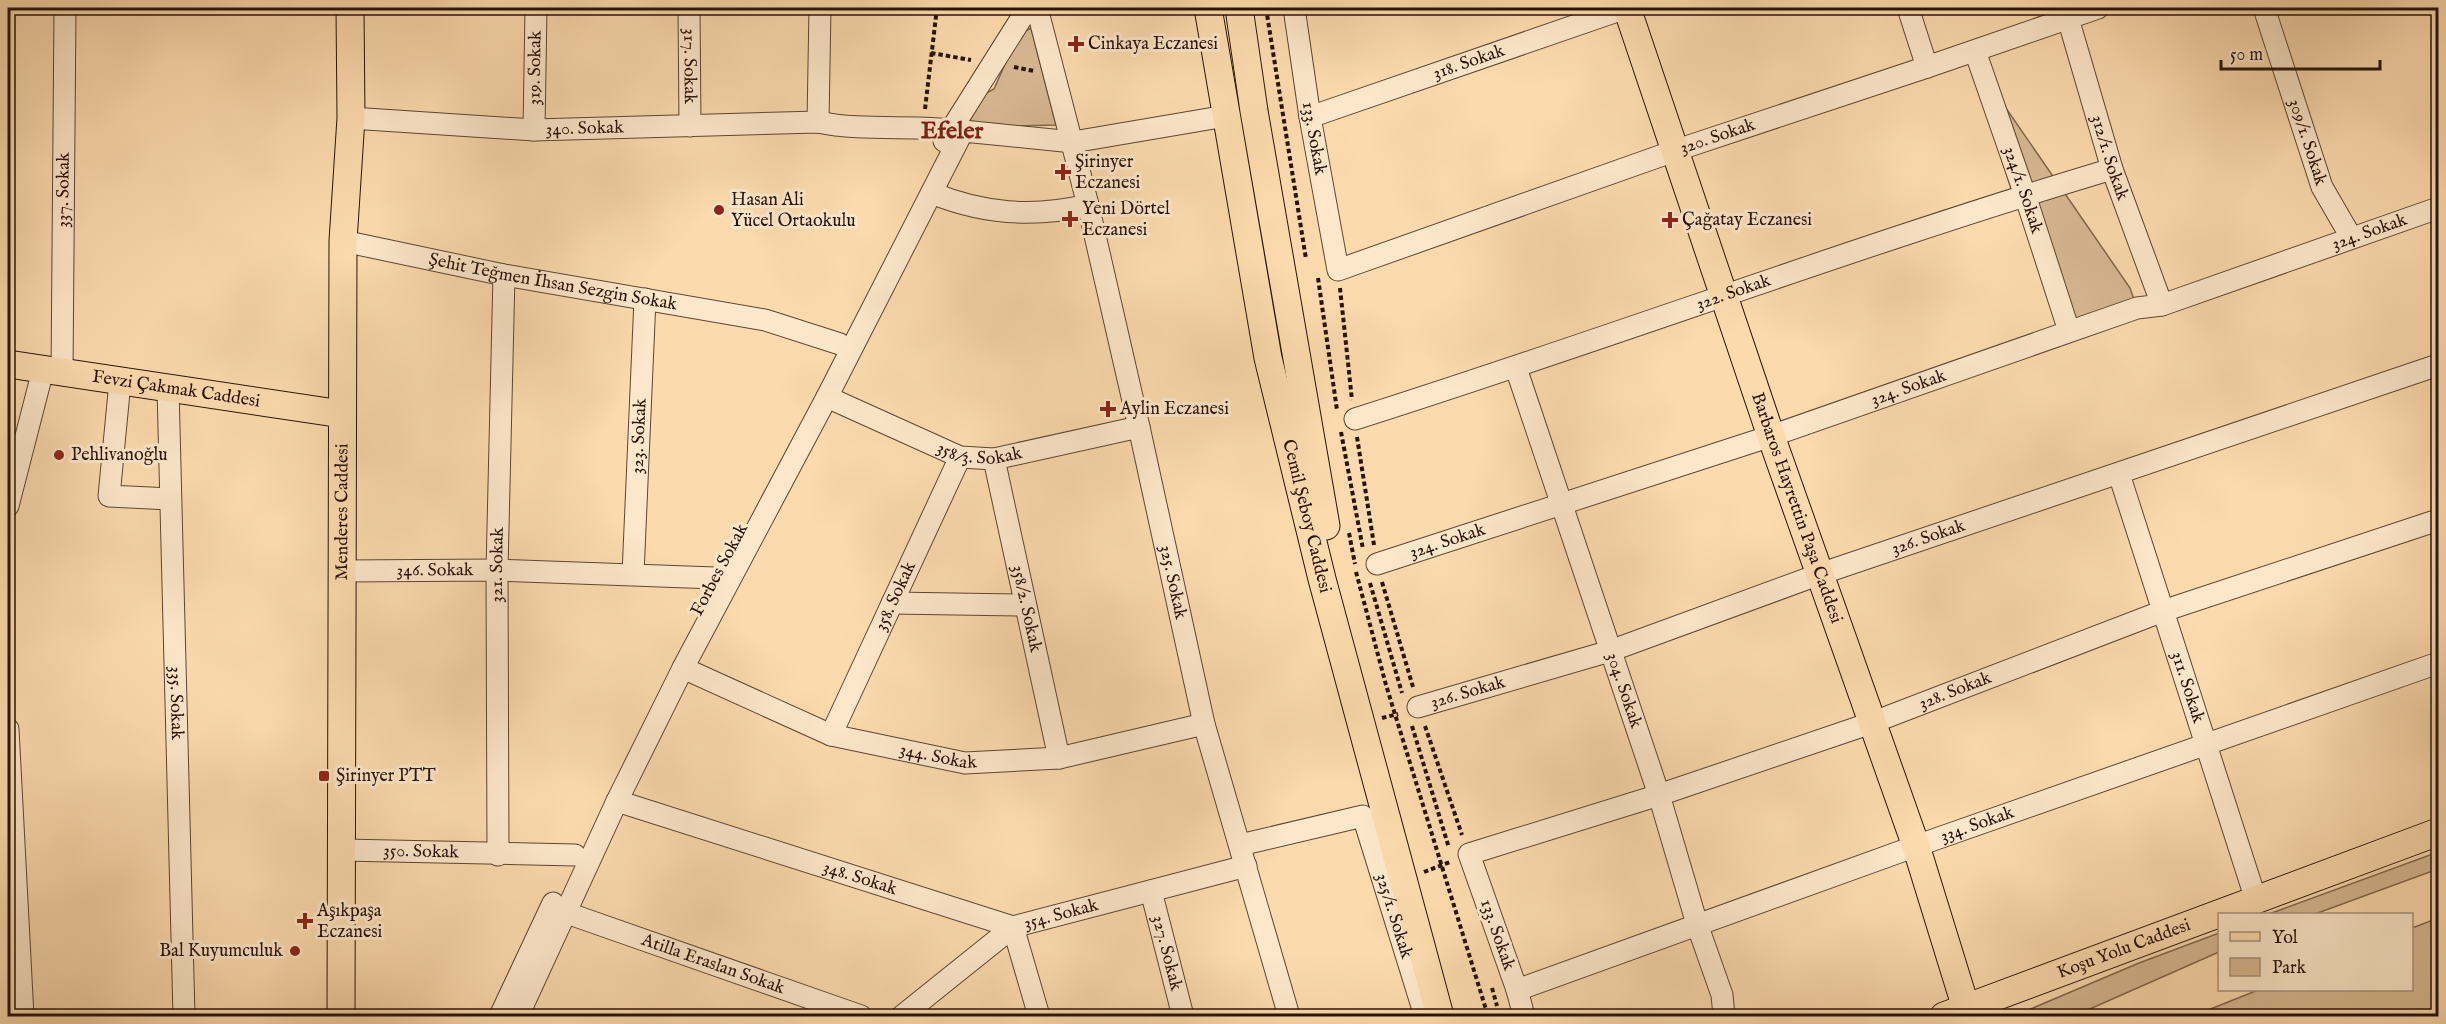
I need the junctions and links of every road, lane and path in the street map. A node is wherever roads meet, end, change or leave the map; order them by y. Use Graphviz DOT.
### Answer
graph roads {
  1 [pos="65,8"];
  2 [pos="350,8"];
  3 [pos="536,8"];
  4 [pos="689,8"];
  5 [pos="820,8"];
  6 [pos="937,8"];
  7 [pos="1037,8"];
  8 [pos="1208,8"];
  9 [pos="1239,8"];
  10 [pos="1266,8"];
  11 [pos="1294,8"];
  12 [pos="1627,8"];
  13 [pos="1908,8"];
  14 [pos="2098,8"];
  15 [pos="2264,8"];
  16 [pos="2066,12"];
  17 [pos="1975,51"];
  18 [pos="1927,67"];
  19 [pos="1254,111"];
  20 [pos="1226,116"];
  21 [pos="1284,117"];
  22 [pos="1310,117"];
  23 [pos="351,118"];
  24 [pos="818,122"];
  25 [pos="690,126"];
  26 [pos="922,128"];
  27 [pos="534,130"];
  28 [pos="957,130"];
  29 [pos="1073,142"];
  30 [pos="1677,150"];
  31 [pos="2112,169"];
  32 [pos="932,193"];
  33 [pos="2025,195"];
  34 [pos="1088,205"];
  35 [pos="2439,208"];
  36 [pos="2351,237"];
  37 [pos="344,241"];
  38 [pos="1307,264"];
  39 [pos="1338,270"];
  40 [pos="504,275"];
  41 [pos="1317,276"];
  42 [pos="1725,295"];
  43 [pos="645,299"];
  44 [pos="2162,305"];
  45 [pos="2069,331"];
  46 [pos="840,344"];
  47 [pos="8,364"];
  48 [pos="2439,365"];
  49 [pos="1516,368"];
  50 [pos="53,372"];
  51 [pos="120,382"];
  52 [pos="168,389"];
  53 [pos="827,397"];
  54 [pos="342,414"];
  55 [pos="1344,419"];
  56 [pos="1139,427"];
  57 [pos="1771,436"];
  58 [pos="960,457"];
  59 [pos="994,459"];
  60 [pos="2119,474"];
  61 [pos="170,499"];
  62 [pos="1561,503"];
  63 [pos="8,506"];
  64 [pos="2439,520"];
  65 [pos="1348,530"];
  66 [pos="1371,568"];
  67 [pos="497,570"];
  68 [pos="343,571"];
  69 [pos="633,574"];
  70 [pos="1820,574"];
  71 [pos="715,578"];
  72 [pos="892,603"];
  73 [pos="1025,605"];
  74 [pos="2163,611"];
  75 [pos="1610,651"];
  76 [pos="2439,663"];
  77 [pos="683,668"];
  78 [pos="1413,709"];
  79 [pos="1384,718"];
  80 [pos="1874,722"];
  81 [pos="1204,724"];
  82 [pos="8,729"];
  83 [pos="831,735"];
  84 [pos="2205,746"];
  85 [pos="1059,758"];
  86 [pos="1659,795"];
  87 [pos="617,801"];
  88 [pos="2439,832"];
  89 [pos="1240,845"];
  90 [pos="1916,846"];
  91 [pos="343,850"];
  92 [pos="498,855"];
  93 [pos="575,855"];
  94 [pos="1459,862"];
  95 [pos="1246,866"];
  96 [pos="1431,869"];
  97 [pos="1151,891"];
  98 [pos="2256,900"];
  99 [pos="564,912"];
  100 [pos="2221,913"];
  101 [pos="2218,914"];
  102 [pos="1697,924"];
  103 [pos="1012,927"];
  104 [pos="1491,984"];
  105 [pos="1517,990"];
  106 [pos="1955,1012"];
  107 [pos="23,1017"];
  108 [pos="184,1017"];
  109 [pos="342,1017"];
  110 [pos="500,1017"];
  111 [pos="518,1017"];
  112 [pos="861,1017"];
  113 [pos="902,1017"];
  114 [pos="1039,1017"];
  115 [pos="1184,1017"];
  116 [pos="1289,1017"];
  117 [pos="1425,1017"];
  118 [pos="1440,1017"];
  119 [pos="1460,1017"];
  120 [pos="1488,1017"];
  121 [pos="1501,1017"];
  122 [pos="1524,1017"];
  123 [pos="1724,1017"];
  1 -- 50 [label="street, 337. Sokak"];
  2 -- 23 [label="main road, Menderes Caddesi"];
  3 -- 27 [label="street, 319. Sokak"];
  4 -- 25 [label="street, 317. Sokak"];
  5 -- 24 [label="street"];
  6 -- 26 [label="path"];
  7 -- 28 [label="street, Forbes Sokak"];
  7 -- 29 [label="street, Forbes Sokak"];
  8 -- 20 [label="main road, Cemil Şeboy Caddesi"];
  9 -- 19 [label="main road, Cemil Şeboy Caddesi"];
  10 -- 21 [label="path"];
  11 -- 22 [label="street, 133. Sokak"];
  12 -- 22 [label="street, 318. Sokak"];
  12 -- 30 [label="main road, Barbaros Hayrettin Paşa Caddesi"];
  13 -- 18 [label="street"];
  14 -- 16 [label="street, 320. Sokak"];
  15 -- 36 [label="street, 309/1. Sokak"];
  16 -- 17 [label="street, 320. Sokak"];
  16 -- 31 [label="street, 312/1. Sokak"];
  17 -- 18 [label="street, 320. Sokak"];
  17 -- 33 [label="street, 324/1. Sokak"];
  18 -- 30 [label="street, 320. Sokak"];
  19 -- 21 [label="path"];
  19 -- 79 [label="main road, Cemil Şeboy Caddesi"];
  20 -- 29 [label="street"];
  20 -- 118 [label="main road, Cemil Şeboy Caddesi"];
  21 -- 22 [label="path"];
  21 -- 38 [label="path"];
  22 -- 39 [label="street, 133. Sokak"];
  23 -- 27 [label="street, 340. Sokak"];
  23 -- 37 [label="main road, Menderes Caddesi"];
  24 -- 25 [label="street, 340. Sokak"];
  24 -- 26 [label="street"];
  25 -- 27 [label="street, 340. Sokak"];
  26 -- 28 [label="street"];
  28 -- 29 [label="street"];
  28 -- 32 [label="street, Forbes Sokak"];
  28 -- 46 [label="street, Forbes Sokak"];
  29 -- 34 [label="street, 325. Sokak"];
  30 -- 39 [label="street, 320. Sokak"];
  30 -- 42 [label="main road, Barbaros Hayrettin Paşa Caddesi"];
  31 -- 33 [label="street, 322. Sokak"];
  31 -- 44 [label="street, 312/1. Sokak"];
  32 -- 34 [label="street"];
  32 -- 53 [label="street, Forbes Sokak"];
  33 -- 42 [label="street, 322. Sokak"];
  33 -- 45 [label="street, 324/1. Sokak"];
  34 -- 56 [label="street, 325. Sokak"];
  35 -- 36 [label="street, 324. Sokak"];
  36 -- 44 [label="street, 324. Sokak"];
  37 -- 40 [label="street, Şehit Teğmen İhsan Sezgin Sokak"];
  37 -- 54 [label="main road, Menderes Caddesi"];
  40 -- 43 [label="street, Şehit Teğmen İhsan Sezgin Sokak"];
  40 -- 67 [label="street, 321. Sokak"];
  41 -- 55 [label="path"];
  42 -- 49 [label="street, 322. Sokak"];
  42 -- 57 [label="main road, Barbaros Hayrettin Paşa Caddesi"];
  43 -- 46 [label="street, Şehit Teğmen İhsan Sezgin Sokak"];
  43 -- 69 [label="street, 323. Sokak"];
  44 -- 45 [label="street, 324. Sokak"];
  45 -- 57 [label="street, 324. Sokak"];
  46 -- 71 [label="street, Forbes Sokak"];
  47 -- 50 [label="main road, Fevzi Çakmak Caddesi"];
  48 -- 60 [label="street, 326. Sokak"];
  49 -- 55 [label="street, 322. Sokak"];
  49 -- 62 [label="street, 304. Sokak"];
  50 -- 51 [label="main road, Fevzi Çakmak Caddesi"];
  50 -- 63 [label="street, 337. Sokak"];
  51 -- 52 [label="main road, Fevzi Çakmak Caddesi"];
  51 -- 61 [label="street"];
  52 -- 54 [label="main road, Fevzi Çakmak Caddesi"];
  52 -- 61 [label="street, 335. Sokak"];
  53 -- 58 [label="street, 358/3. Sokak"];
  53 -- 77 [label="street, Forbes Sokak"];
  54 -- 68 [label="main road, Menderes Caddesi"];
  55 -- 66 [label="path"];
  56 -- 59 [label="street, 358/3. Sokak"];
  56 -- 81 [label="street, 325. Sokak"];
  57 -- 62 [label="street, 324. Sokak"];
  57 -- 70 [label="main road, Barbaros Hayrettin Paşa Caddesi"];
  58 -- 59 [label="street, 358/3. Sokak"];
  58 -- 72 [label="street, 358. Sokak"];
  59 -- 73 [label="street, 358/2. Sokak"];
  60 -- 70 [label="street, 326. Sokak"];
  60 -- 74 [label="street, 311. Sokak"];
  61 -- 108 [label="street, 335. Sokak"];
  62 -- 66 [label="street, 324. Sokak"];
  62 -- 75 [label="street, 304. Sokak"];
  64 -- 74 [label="street, 328. Sokak"];
  65 -- 79 [label="path"];
  66 -- 78 [label="path"];
  67 -- 68 [label="street, 346. Sokak"];
  67 -- 69 [label="street, 346. Sokak"];
  67 -- 92 [label="street, 321. Sokak"];
  68 -- 91 [label="main road, Menderes Caddesi"];
  69 -- 71 [label="street, 346. Sokak"];
  70 -- 75 [label="street, 326. Sokak"];
  70 -- 80 [label="main road, Barbaros Hayrettin Paşa Caddesi"];
  71 -- 93 [label="street, Forbes Sokak"];
  72 -- 73 [label="street"];
  72 -- 83 [label="street, 358. Sokak"];
  73 -- 85 [label="street, 358/2. Sokak"];
  74 -- 80 [label="street, 328. Sokak"];
  74 -- 84 [label="street, 311. Sokak"];
  75 -- 78 [label="street, 326. Sokak"];
  75 -- 86 [label="street, 304. Sokak"];
  76 -- 84 [label="street, 334. Sokak"];
  77 -- 83 [label="street, 344. Sokak"];
  77 -- 87 [label="street, Forbes Sokak"];
  78 -- 79 [label="path"];
  78 -- 94 [label="path"];
  79 -- 96 [label="main road, Cemil Şeboy Caddesi"];
  79 -- 96 [label="path"];
  80 -- 86 [label="street, 328. Sokak"];
  80 -- 90 [label="main road, Barbaros Hayrettin Paşa Caddesi"];
  81 -- 85 [label="street, 344. Sokak"];
  81 -- 89 [label="street, 325. Sokak"];
  82 -- 107 [label="street"];
  83 -- 85 [label="street, 344. Sokak"];
  84 -- 90 [label="street, 334. Sokak"];
  84 -- 98 [label="street, 311. Sokak"];
  86 -- 94 [label="street, 328. Sokak"];
  86 -- 102 [label="street, 304. Sokak"];
  87 -- 99 [label="street, Forbes Sokak"];
  87 -- 103 [label="street, 348. Sokak"];
  88 -- 98 [label="main road, Koşu Yolu Caddesi"];
  89 -- 95 [label="street, 325. Sokak"];
  89 -- 117 [label="street, 325/1. Sokak"];
  90 -- 102 [label="street, 334. Sokak"];
  90 -- 106 [label="main road, Barbaros Hayrettin Paşa Caddesi"];
  91 -- 92 [label="street, 350. Sokak"];
  91 -- 109 [label="main road, Menderes Caddesi"];
  92 -- 93 [label="street, 350. Sokak"];
  93 -- 110 [label="street, Forbes Sokak"];
  94 -- 96 [label="path"];
  94 -- 105 [label="street, 133. Sokak"];
  95 -- 97 [label="street, 354. Sokak"];
  95 -- 116 [label="street, 325. Sokak"];
  96 -- 119 [label="main road, Cemil Şeboy Caddesi"];
  96 -- 120 [label="path"];
  97 -- 103 [label="street, 354. Sokak"];
  97 -- 115 [label="street, 327. Sokak"];
  98 -- 100 [label="main road, Koşu Yolu Caddesi"];
  99 -- 111 [label="street, Forbes Sokak"];
  99 -- 112 [label="street, Atilla Eraslan Sokak"];
  101 -- 106 [label="main road, Koşu Yolu Caddesi"];
  102 -- 105 [label="street, 334. Sokak"];
  102 -- 123 [label="street, 304. Sokak"];
  103 -- 113 [label="street, 354. Sokak"];
  103 -- 114 [label="street"];
  104 -- 121 [label="path"];
  105 -- 122 [label="street, 133. Sokak"];
}
